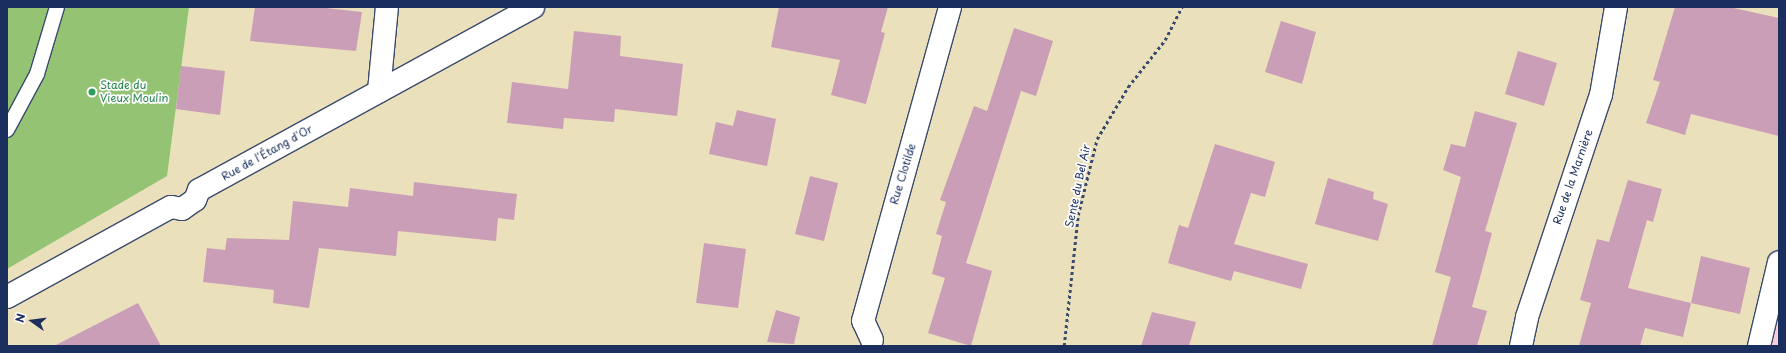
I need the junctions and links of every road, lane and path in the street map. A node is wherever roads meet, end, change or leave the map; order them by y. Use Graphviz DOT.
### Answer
graph roads {
  1 [pos="57,7"];
  2 [pos="387,7"];
  3 [pos="533,7"];
  4 [pos="950,7"];
  5 [pos="1182,7"];
  6 [pos="1616,7"];
  7 [pos="379,92"];
  8 [pos="7,130"];
  9 [pos="1779,262"];
  10 [pos="7,297"];
  11 [pos="872,340"];
  12 [pos="1064,346"];
  13 [pos="1521,346"];
  14 [pos="1759,346"];
  1 -- 8 [label="lane"];
  2 -- 7 [label="street"];
  3 -- 7 [label="street, Rue de l'Étang d'Or"];
  4 -- 11 [label="street, Rue Clotilde"];
  5 -- 12 [label="path, Sente du Bel Air"];
  6 -- 13 [label="street, Rue de la Marnière"];
  7 -- 10 [label="street, Rue de l'Étang d'Or"];
  9 -- 14 [label="street"];
}
